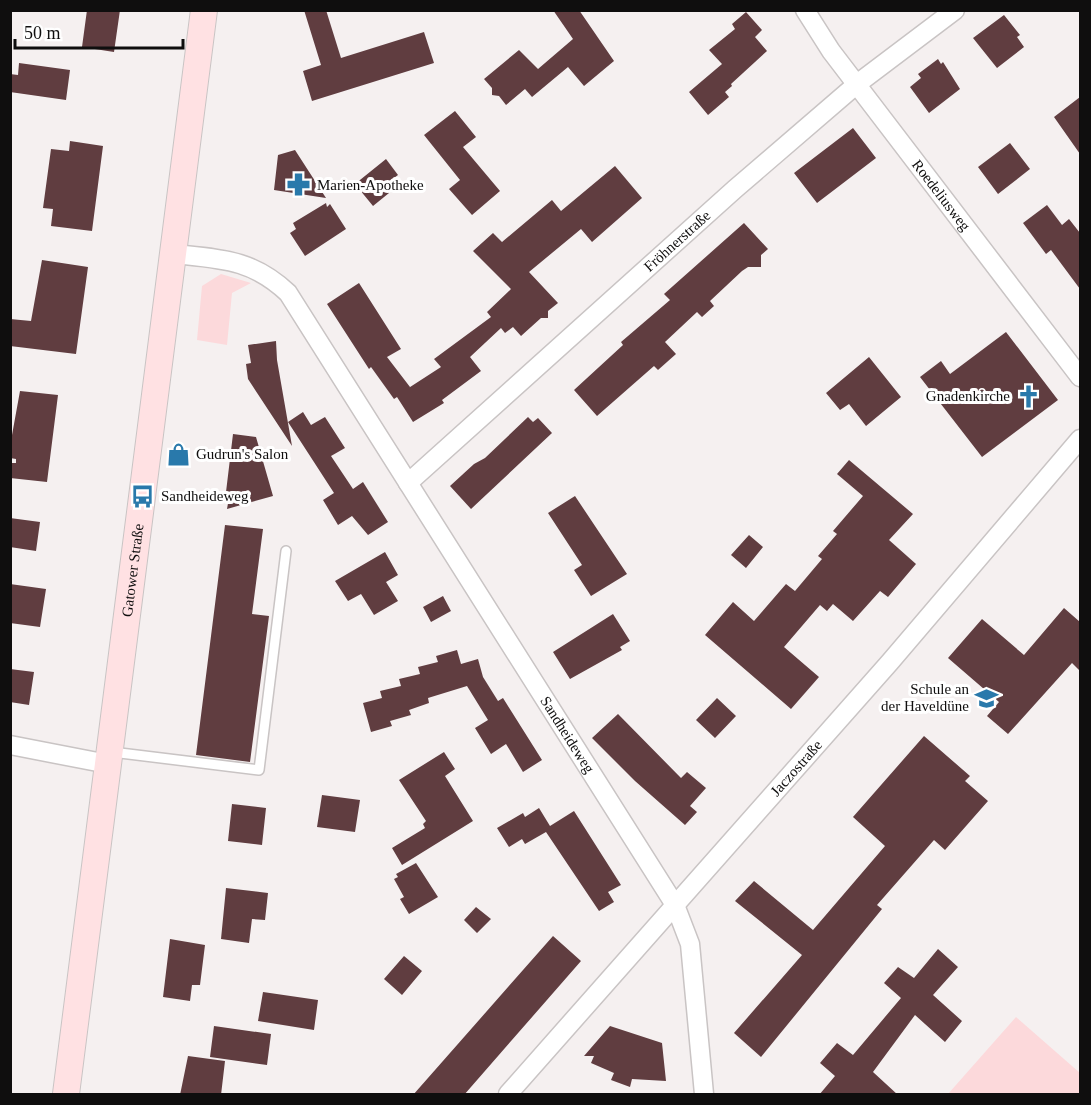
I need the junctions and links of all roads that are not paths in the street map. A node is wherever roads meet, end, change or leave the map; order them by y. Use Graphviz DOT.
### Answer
graph roads {
  1 [pos="204,10"];
  2 [pos="805,10"];
  3 [pos="955,10"];
  4 [pos="857,84"];
  5 [pos="174,254"];
  6 [pos="1080,377"];
  7 [pos="1080,439"];
  8 [pos="408,483"];
  9 [pos="286,551"];
  10 [pos="10,745"];
  11 [pos="109,758"];
  12 [pos="675,905"];
  13 [pos="66,1095"];
  14 [pos="508,1095"];
  15 [pos="704,1095"];
  1 -- 5 [label="main road, Gatower Straße"];
  2 -- 4 [label="street, Roedeliusweg"];
  3 -- 4 [label="street, Fröhnerstraße"];
  4 -- 6 [label="street, Roedeliusweg"];
  4 -- 8 [label="street, Fröhnerstraße"];
  5 -- 8 [label="street, Sandheideweg"];
  5 -- 11 [label="main road, Gatower Straße"];
  7 -- 12 [label="street, Jaczostraße"];
  8 -- 12 [label="street, Sandheideweg"];
  9 -- 11 [label="lane"];
  10 -- 11 [label="street"];
  11 -- 13 [label="main road, Gatower Straße"];
  12 -- 14 [label="street, Jaczostraße"];
  12 -- 15 [label="street, Sandheideweg"];
}
